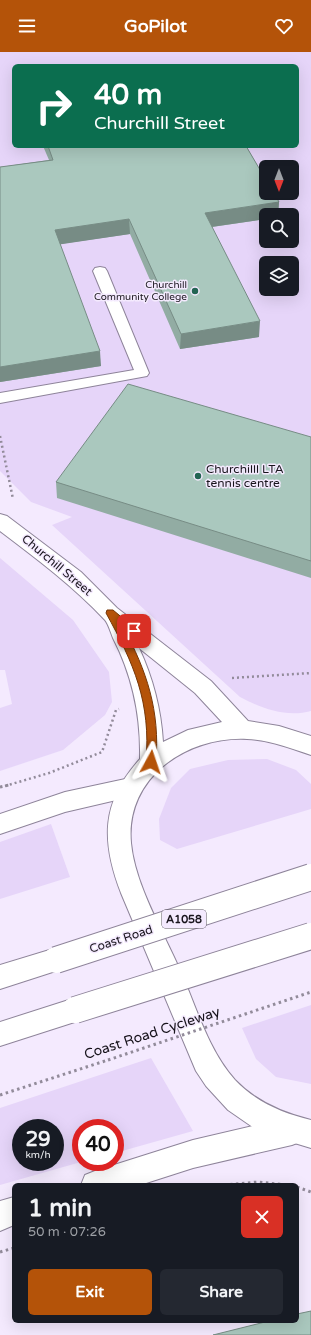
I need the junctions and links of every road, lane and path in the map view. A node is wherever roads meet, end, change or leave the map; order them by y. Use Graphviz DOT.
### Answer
graph roads {
  1 [pos="100,271"];
  2 [pos="0,398"];
  3 [pos="0,436"];
  4 [pos="0,521"];
  5 [pos="20,535"];
  6 [pos="110,613"];
  7 [pos="311,673"];
  8 [pos="224,679"];
  9 [pos="244,730"];
  10 [pos="311,746"];
  11 [pos="151,762"];
  12 [pos="49,772"];
  13 [pos="0,787"];
  14 [pos="130,788"];
  15 [pos="0,824"];
  16 [pos="311,877"];
  17 [pos="311,936"];
  18 [pos="0,977"];
  19 [pos="311,992"];
  20 [pos="0,1034"];
  21 [pos="0,1096"];
  22 [pos="301,1132"];
  23 [pos="102,1183"];
  24 [pos="247,1183"];
  25 [pos="268,1183"];
  26 [pos="299,1188"];
  27 [pos="311,1192"];
  28 [pos="12,1212"];
  29 [pos="0,1216"];
  30 [pos="12,1249"];
  31 [pos="0,1252"];
  1 -- 2 [label="lane"];
  3 -- 5 [label="path"];
  4 -- 5 [label="main road, Churchill Street"];
  5 -- 6 [label="main road, Churchill Street"];
  6 -- 9 [label="main road, Churchill Street"];
  6 -- 11 [label="main road, Churchill Street"];
  7 -- 8 [label="path"];
  9 -- 10 [label="main road"];
  9 -- 11 [label="main road"];
  11 -- 14 [label="main road"];
  12 -- 13 [label="path"];
  14 -- 15 [label="main road"];
  14 -- 22 [label="main road"];
  16 -- 18 [label="main road, Coast Road / A1058, bridge"];
  17 -- 20 [label="main road, bridge"];
  19 -- 21 [label="path, Coast Road Cycleway, bridge"];
  22 -- 23 [label="main road"];
  24 -- 25 [label="path"];
  26 -- 27 [label="path"];
  28 -- 29 [label="main road"];
  30 -- 31 [label="path"];
}
